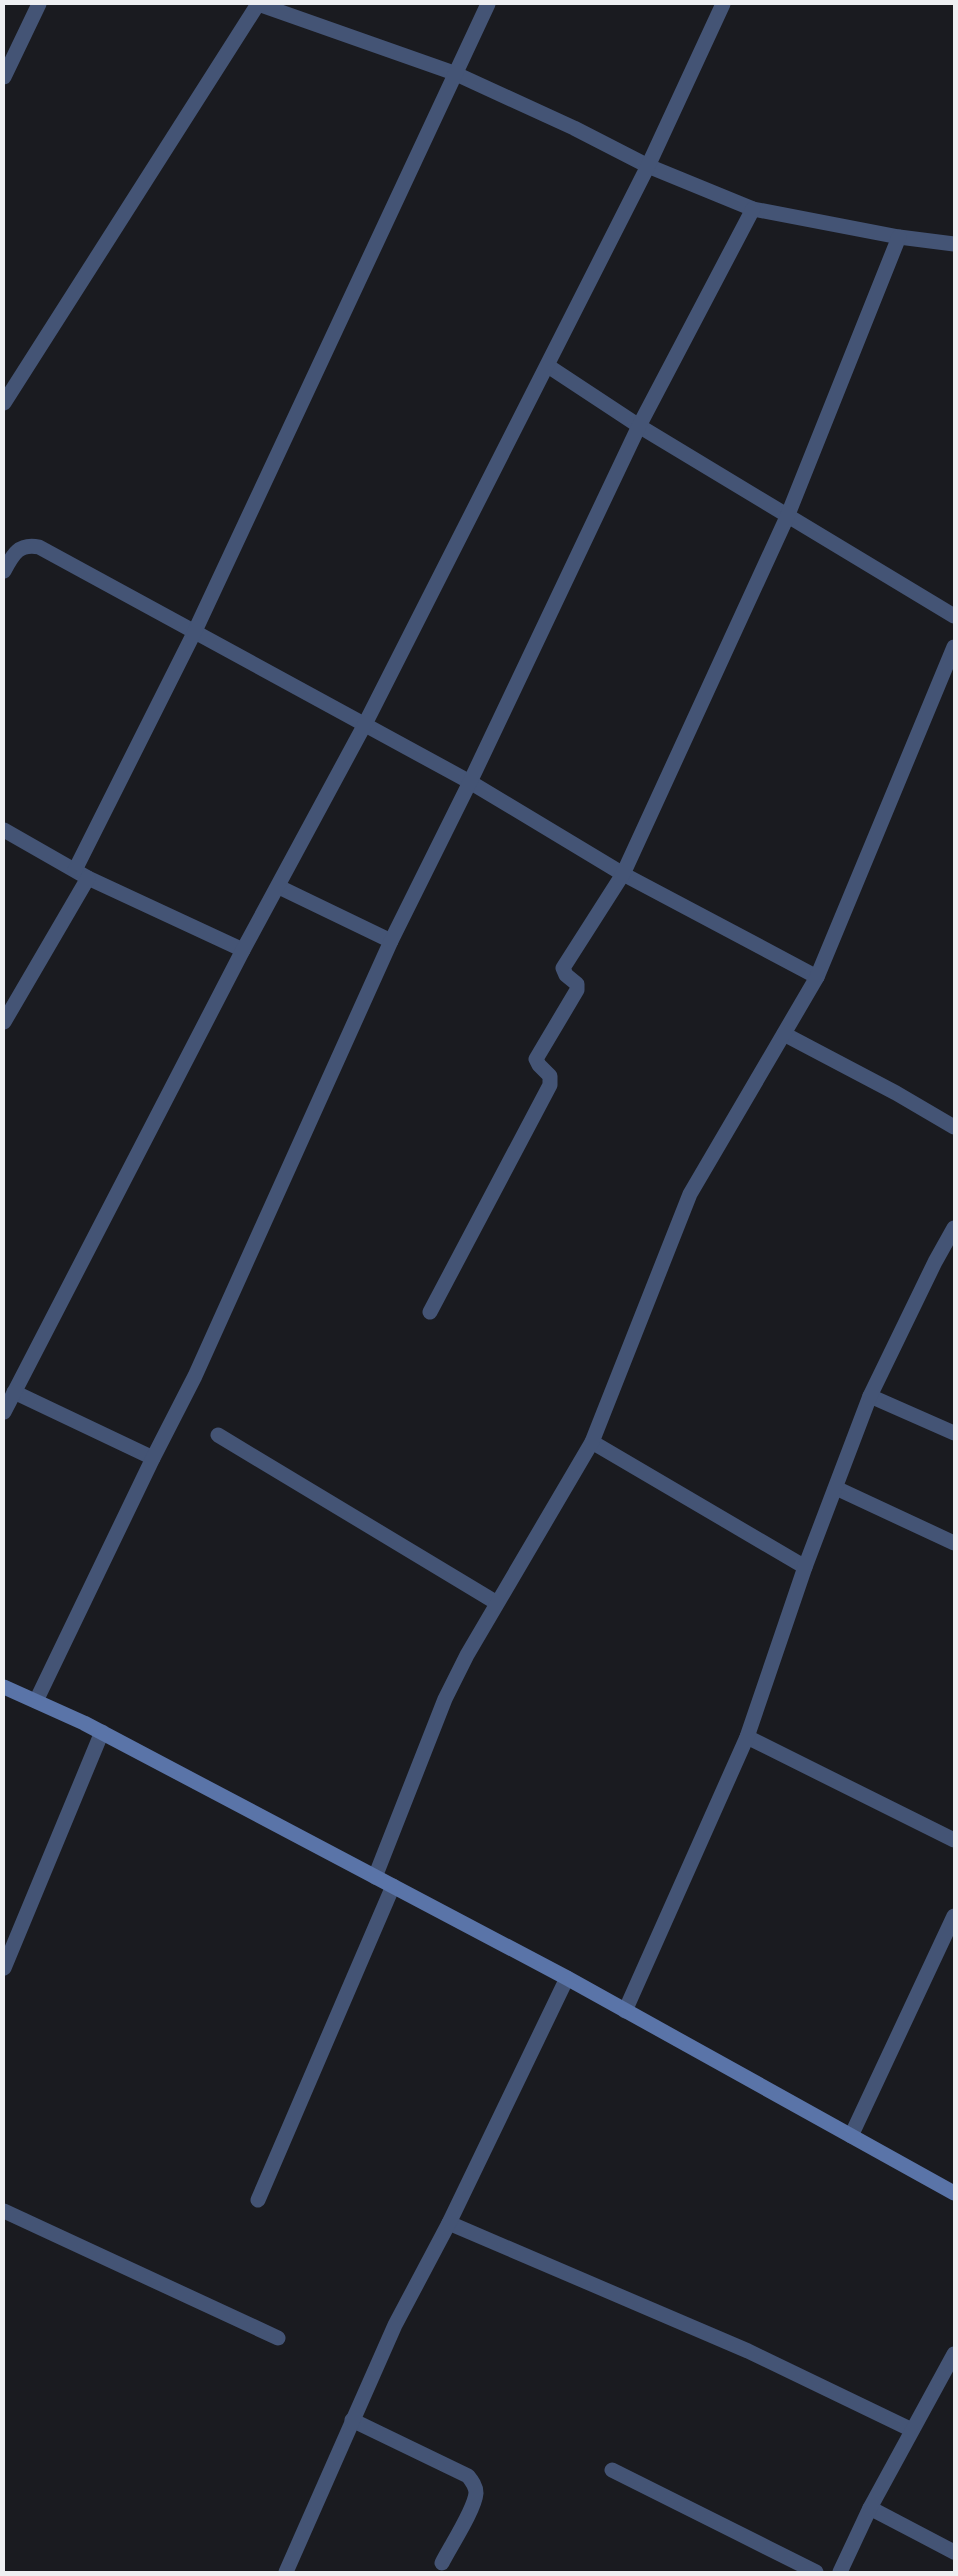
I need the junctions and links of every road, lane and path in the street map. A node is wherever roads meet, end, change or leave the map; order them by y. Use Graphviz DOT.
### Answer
graph roads {
  1 [pos="39,4"];
  2 [pos="488,4"];
  3 [pos="723,4"];
  4 [pos="454,74"];
  5 [pos="4,77"];
  6 [pos="648,166"];
  7 [pos="753,209"];
  8 [pos="899,237"];
  9 [pos="954,244"];
  10 [pos="548,366"];
  11 [pos="4,403"];
  12 [pos="639,426"];
  13 [pos="787,516"];
  14 [pos="4,571"];
  15 [pos="954,616"];
  16 [pos="194,633"];
  17 [pos="954,647"];
  18 [pos="366,724"];
  19 [pos="470,782"];
  20 [pos="4,830"];
  21 [pos="82,874"];
  22 [pos="623,874"];
  23 [pos="279,887"];
  24 [pos="391,941"];
  25 [pos="243,950"];
  26 [pos="817,977"];
  27 [pos="4,1022"];
  28 [pos="784,1034"];
  29 [pos="954,1127"];
  30 [pos="954,1228"];
  31 [pos="430,1312"];
  32 [pos="14,1392"];
  33 [pos="870,1396"];
  34 [pos="4,1412"];
  35 [pos="954,1433"];
  36 [pos="218,1435"];
  37 [pos="592,1442"];
  38 [pos="153,1458"];
  39 [pos="836,1488"];
  40 [pos="954,1543"];
  41 [pos="805,1567"];
  42 [pos="497,1603"];
  43 [pos="4,1687"];
  44 [pos="36,1701"];
  45 [pos="102,1732"];
  46 [pos="747,1737"];
  47 [pos="954,1840"];
  48 [pos="375,1877"];
  49 [pos="392,1886"];
  50 [pos="954,1916"];
  51 [pos="4,1968"];
  52 [pos="567,1978"];
  53 [pos="625,2011"];
  54 [pos="851,2136"];
  55 [pos="954,2192"];
  56 [pos="258,2200"];
  57 [pos="4,2211"];
  58 [pos="449,2223"];
  59 [pos="278,2338"];
  60 [pos="954,2354"];
  61 [pos="352,2420"];
  62 [pos="912,2430"];
  63 [pos="612,2470"];
  64 [pos="870,2508"];
  65 [pos="954,2552"];
  66 [pos="442,2563"];
  67 [pos="286,2572"];
  68 [pos="816,2572"];
  69 [pos="840,2572"];
  1 -- 5 [label="street"];
  2 -- 4 [label="street"];
  3 -- 6 [label="street"];
  4 -- 6 [label="street"];
  4 -- 11 [label="street"];
  4 -- 16 [label="street"];
  6 -- 7 [label="street"];
  6 -- 10 [label="street"];
  7 -- 8 [label="street"];
  7 -- 12 [label="street"];
  8 -- 9 [label="street"];
  8 -- 13 [label="street"];
  10 -- 12 [label="street"];
  10 -- 18 [label="street"];
  12 -- 13 [label="street"];
  12 -- 19 [label="street"];
  13 -- 15 [label="street"];
  13 -- 22 [label="street"];
  14 -- 16 [label="street"];
  16 -- 18 [label="street"];
  16 -- 21 [label="street"];
  17 -- 26 [label="street"];
  18 -- 19 [label="street"];
  18 -- 23 [label="street"];
  19 -- 22 [label="street"];
  19 -- 24 [label="street"];
  20 -- 21 [label="street"];
  21 -- 25 [label="street"];
  21 -- 27 [label="street"];
  22 -- 26 [label="street"];
  22 -- 31 [label="street"];
  23 -- 24 [label="street"];
  23 -- 25 [label="street"];
  24 -- 38 [label="street"];
  25 -- 32 [label="street"];
  26 -- 28 [label="street"];
  28 -- 29 [label="street"];
  28 -- 37 [label="street"];
  30 -- 33 [label="street"];
  32 -- 34 [label="street"];
  32 -- 38 [label="street"];
  33 -- 35 [label="street"];
  33 -- 39 [label="street"];
  36 -- 42 [label="street"];
  37 -- 41 [label="street"];
  37 -- 42 [label="street"];
  38 -- 44 [label="street"];
  39 -- 40 [label="street"];
  39 -- 41 [label="street"];
  41 -- 46 [label="street"];
  42 -- 48 [label="street"];
  43 -- 44 [label="street"];
  44 -- 45 [label="street"];
  45 -- 48 [label="street"];
  45 -- 51 [label="street"];
  46 -- 47 [label="street"];
  46 -- 53 [label="street"];
  48 -- 49 [label="street"];
  49 -- 52 [label="street"];
  49 -- 56 [label="street"];
  50 -- 54 [label="street"];
  52 -- 53 [label="street"];
  52 -- 58 [label="street"];
  53 -- 54 [label="street"];
  54 -- 55 [label="street"];
  57 -- 59 [label="street"];
  58 -- 61 [label="street"];
  58 -- 62 [label="street"];
  60 -- 62 [label="street"];
  61 -- 66 [label="street"];
  61 -- 67 [label="street"];
  62 -- 64 [label="street"];
  63 -- 68 [label="street"];
  64 -- 65 [label="street"];
  64 -- 69 [label="street"];
}
